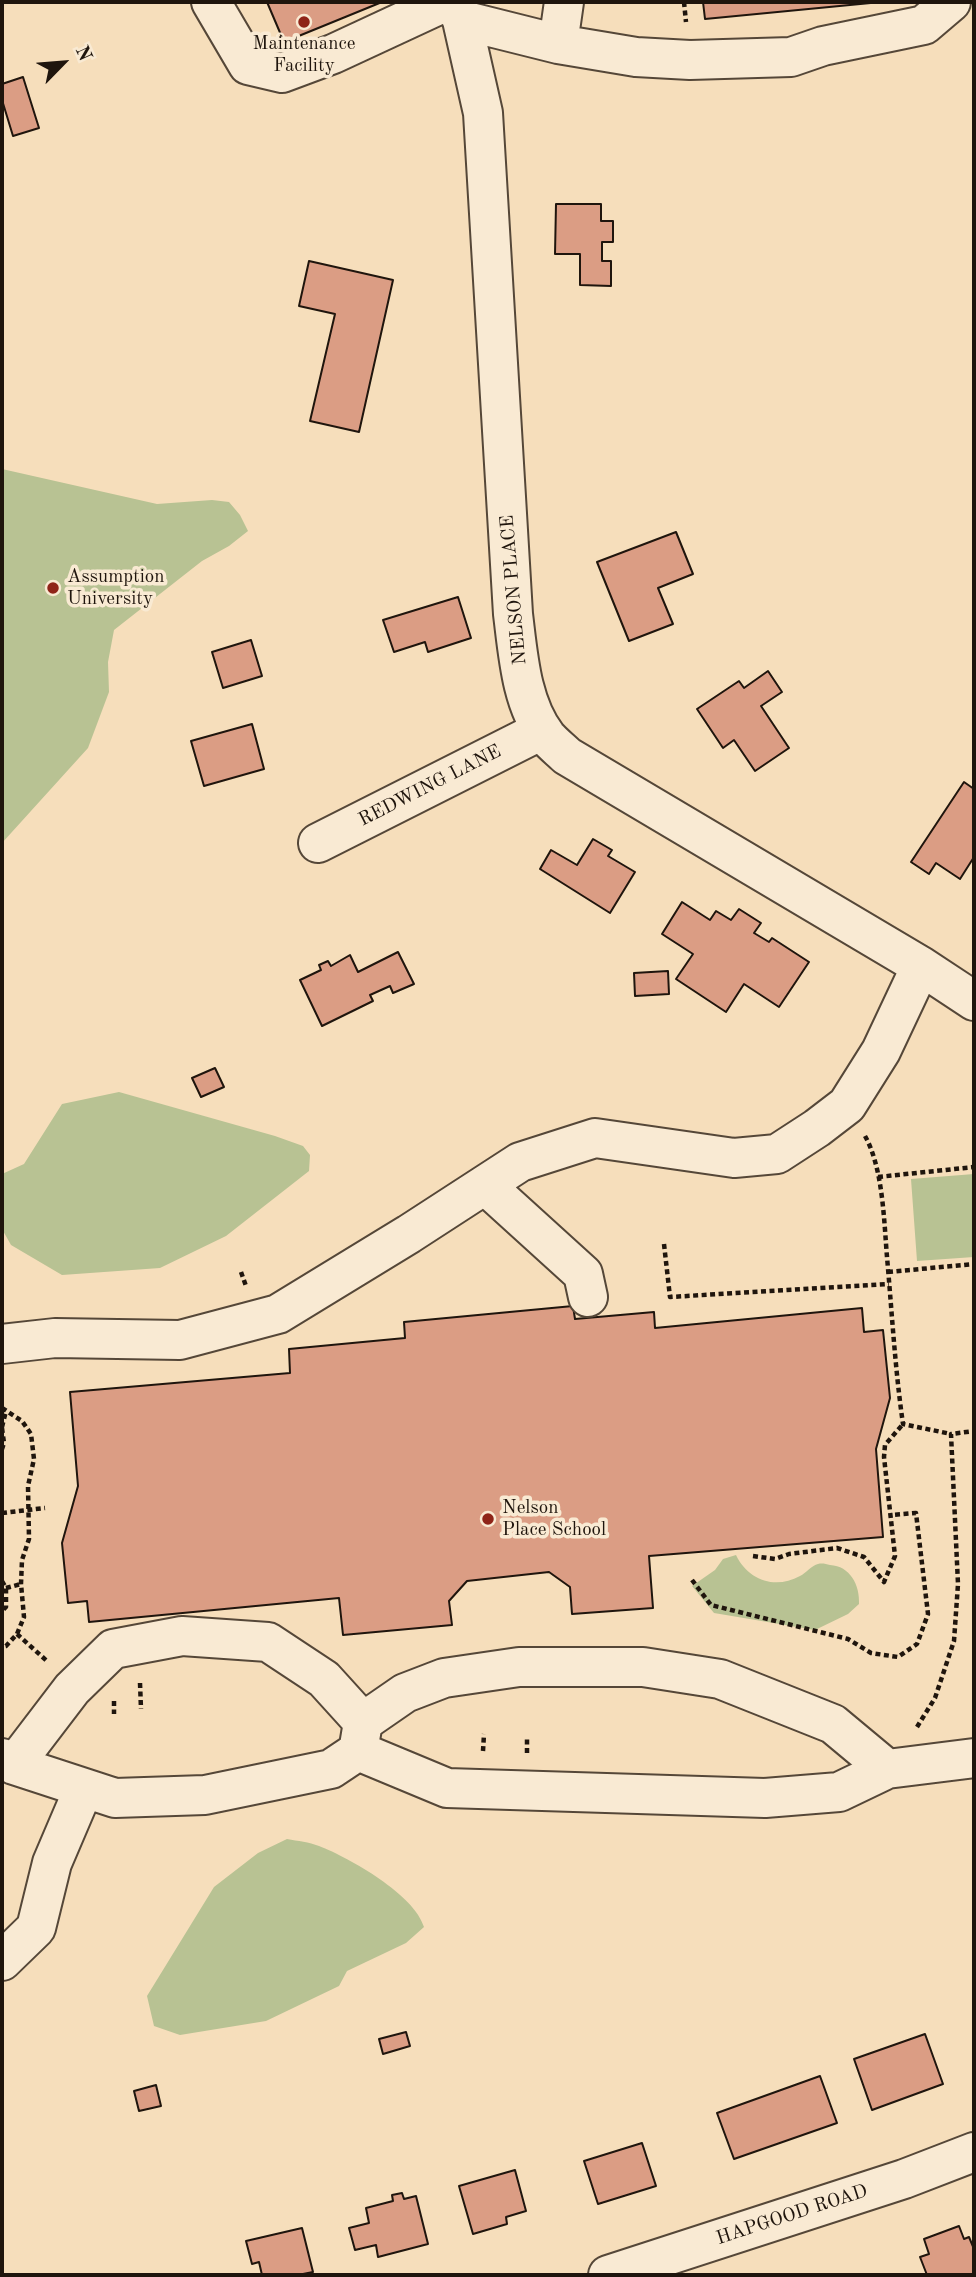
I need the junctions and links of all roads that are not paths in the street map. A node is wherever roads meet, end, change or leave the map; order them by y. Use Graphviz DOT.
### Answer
graph roads {
  1 [pos="211,2"];
  2 [pos="565,2"];
  3 [pos="951,2"];
  4 [pos="454,8"];
  5 [pos="558,44"];
  6 [pos="542,730"];
  7 [pos="318,843"];
  8 [pos="921,966"];
  9 [pos="974,1001"];
  10 [pos="485,1185"];
  11 [pos="588,1297"];
  12 [pos="2,1344"];
  13 [pos="361,1736"];
  14 [pos="974,1758"];
  15 [pos="8,1762"];
  16 [pos="887,1769"];
  17 [pos="84,1788"];
  18 [pos="2,1961"];
  19 [pos="974,2152"];
  20 [pos="608,2275"];
  1 -- 4 [label="street"];
  2 -- 5 [label="street"];
  3 -- 5 [label="street"];
  4 -- 5 [label="street"];
  4 -- 6 [label="street, NELSON PLACE"];
  6 -- 7 [label="street, REDWING LANE"];
  6 -- 8 [label="street, NELSON PLACE"];
  8 -- 9 [label="street, NELSON PLACE"];
  8 -- 10 [label="street"];
  10 -- 11 [label="street"];
  10 -- 12 [label="street"];
  13 -- 15 [label="street"];
  13 -- 16 [label="street"];
  13 -- 16 [label="street"];
  13 -- 17 [label="street"];
  14 -- 16 [label="street"];
  15 -- 17 [label="street"];
  17 -- 18 [label="street"];
  19 -- 20 [label="street, HAPGOOD ROAD"];
}
